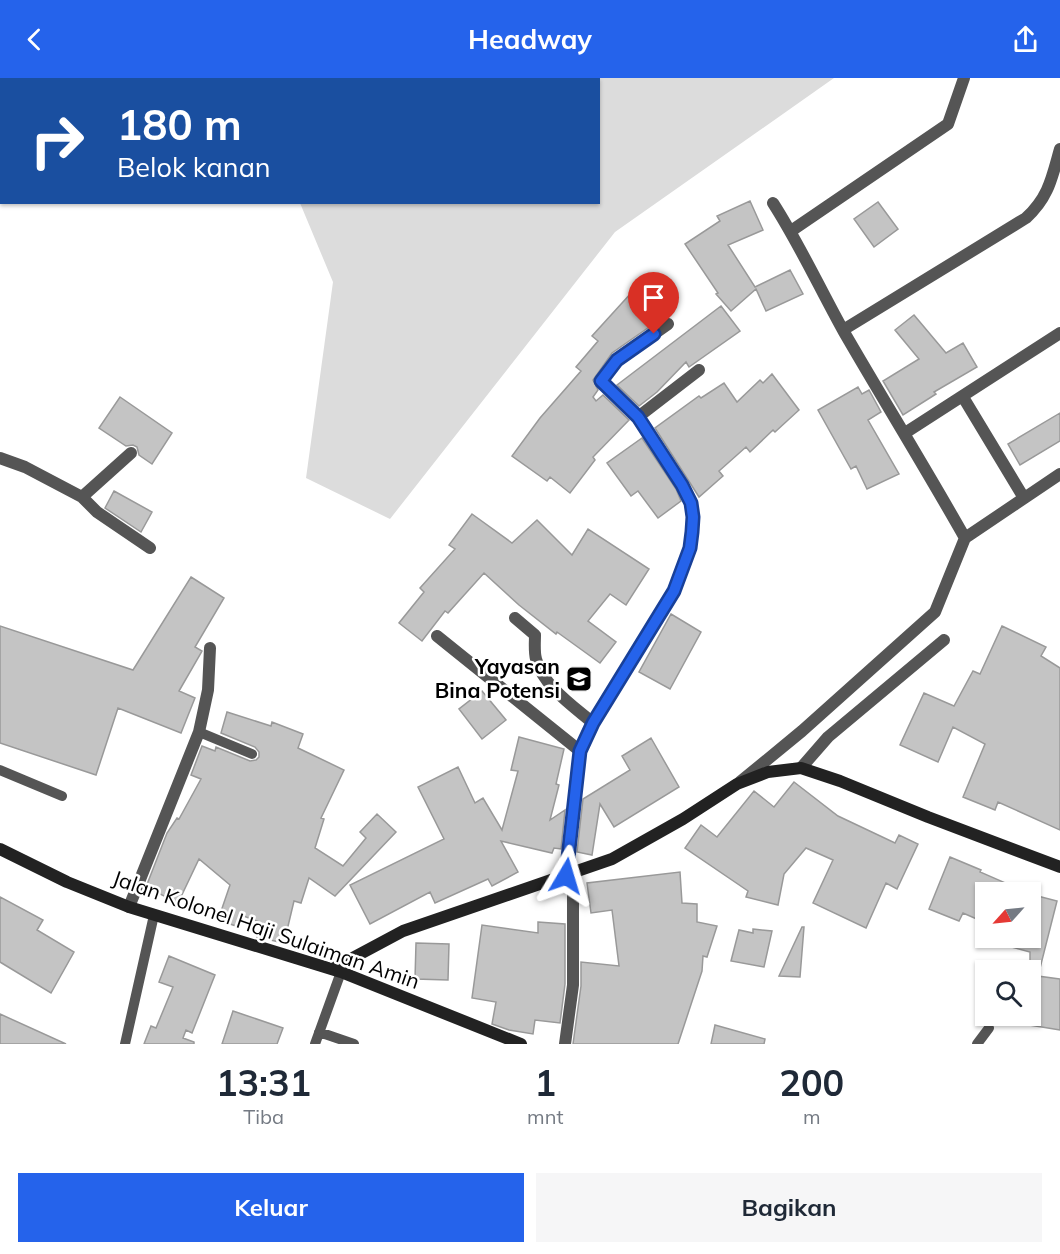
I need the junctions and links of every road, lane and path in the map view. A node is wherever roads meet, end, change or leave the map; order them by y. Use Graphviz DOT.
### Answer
graph roads {
  1 [pos="964,78"];
  2 [pos="1060,149"];
  3 [pos="773,203"];
  4 [pos="791,231"];
  5 [pos="668,324"];
  6 [pos="843,330"];
  7 [pos="1060,333"];
  8 [pos="699,370"];
  9 [pos="963,397"];
  10 [pos="638,417"];
  11 [pos="905,433"];
  12 [pos="131,453"];
  13 [pos="0,458"];
  14 [pos="1060,474"];
  15 [pos="82,497"];
  16 [pos="1023,498"];
  17 [pos="965,538"];
  18 [pos="150,548"];
  19 [pos="515,618"];
  20 [pos="436,636"];
  21 [pos="944,639"];
  22 [pos="210,648"];
  23 [pos="593,723"];
  24 [pos="199,732"];
  25 [pos="580,751"];
  26 [pos="252,754"];
  27 [pos="801,768"];
  28 [pos="0,770"];
  29 [pos="737,784"];
  30 [pos="62,796"];
  31 [pos="0,849"];
  32 [pos="1059,865"];
  33 [pos="569,875"];
  34 [pos="129,907"];
  35 [pos="154,915"];
  36 [pos="336,971"];
  37 [pos="989,1028"];
  38 [pos="319,1032"];
  39 [pos="495,1039"];
  40 [pos="125,1044"];
  41 [pos="315,1044"];
  42 [pos="354,1044"];
  43 [pos="521,1044"];
  44 [pos="565,1044"];
  45 [pos="977,1044"];
  1 -- 4 [label="street"];
  2 -- 6 [label="street"];
  3 -- 4 [label="street"];
  4 -- 6 [label="street"];
  5 -- 10 [label="street"];
  6 -- 11 [label="street"];
  7 -- 9 [label="street"];
  8 -- 10 [label="street"];
  9 -- 11 [label="street"];
  9 -- 16 [label="street"];
  10 -- 23 [label="street"];
  11 -- 17 [label="street"];
  12 -- 15 [label="street"];
  13 -- 15 [label="street"];
  14 -- 16 [label="street"];
  15 -- 18 [label="street"];
  16 -- 17 [label="street"];
  17 -- 29 [label="street"];
  19 -- 23 [label="street"];
  20 -- 25 [label="street"];
  21 -- 27 [label="street"];
  22 -- 24 [label="street"];
  23 -- 25 [label="street"];
  24 -- 26 [label="lane"];
  24 -- 34 [label="street"];
  25 -- 33 [label="street"];
  27 -- 29 [label="street"];
  27 -- 32 [label="street"];
  28 -- 30 [label="lane"];
  29 -- 33 [label="street"];
  31 -- 34 [label="street, Jalan Kolonel Haji Sulaiman Amin"];
  33 -- 36 [label="street"];
  33 -- 44 [label="street"];
  34 -- 35 [label="street, Jalan Kolonel Haji Sulaiman Amin"];
  35 -- 36 [label="street, Jalan Kolonel Haji Sulaiman Amin"];
  35 -- 40 [label="lane"];
  36 -- 38 [label="lane"];
  36 -- 39 [label="street, Jalan Kolonel Haji Sulaiman Amin"];
  37 -- 45 [label="lane"];
  38 -- 41 [label="lane"];
  38 -- 42 [label="lane"];
  39 -- 43 [label="street, Jalan Kolonel Haji Sulaiman Amin"];
}
